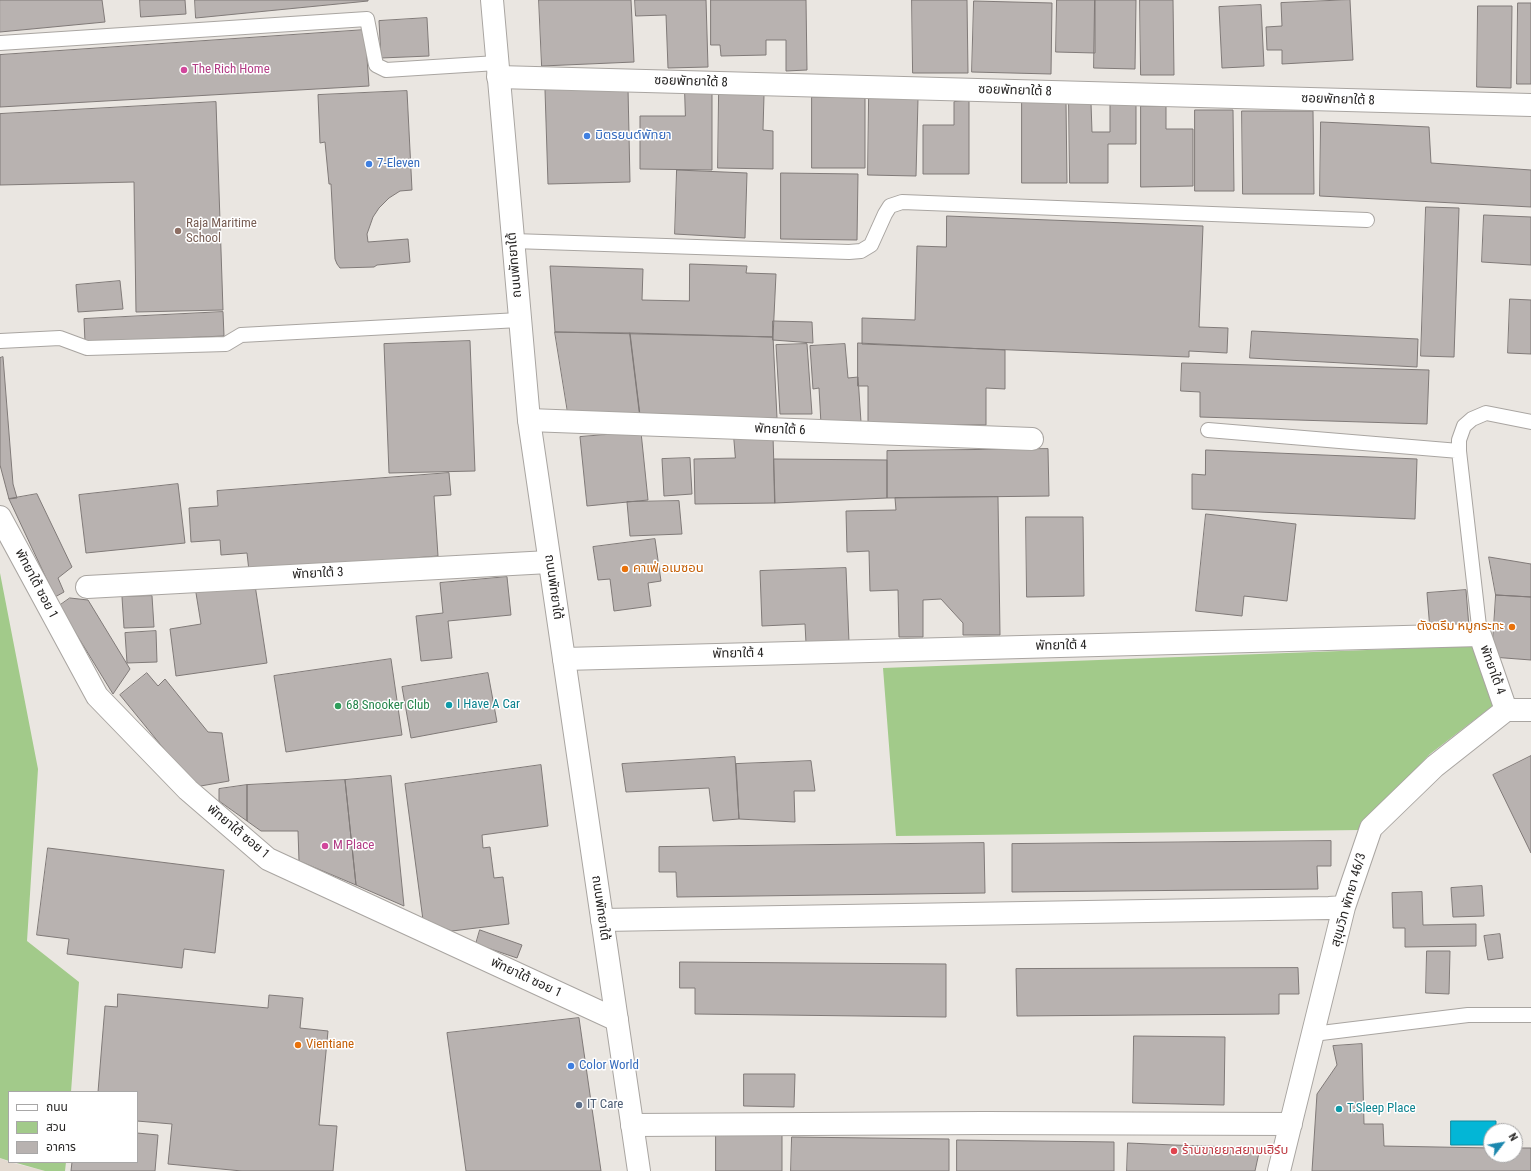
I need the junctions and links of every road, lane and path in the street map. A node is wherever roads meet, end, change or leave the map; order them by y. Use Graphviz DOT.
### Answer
graph roads {
  1 [pos="492,0"];
  2 [pos="0,43"];
  3 [pos="498,70"];
  4 [pos="1531,105"];
  5 [pos="1367,220"];
  6 [pos="513,241"];
  7 [pos="520,320"];
  8 [pos="0,341"];
  9 [pos="529,420"];
  10 [pos="1531,422"];
  11 [pos="1208,430"];
  12 [pos="1032,440"];
  13 [pos="1459,451"];
  14 [pos="0,517"];
  15 [pos="549,562"];
  16 [pos="87,587"];
  17 [pos="1480,635"];
  18 [pos="564,658"];
  19 [pos="1506,710"];
  20 [pos="1531,710"];
  21 [pos="1344,907"];
  22 [pos="602,920"];
  23 [pos="1531,1015"];
  24 [pos="617,1020"];
  25 [pos="1313,1034"];
  26 [pos="1291,1124"];
  27 [pos="632,1125"];
  28 [pos="639,1171"];
  29 [pos="1279,1171"];
  1 -- 3 [label="street, ถนนพัทยาใต้"];
  2 -- 3 [label="lane"];
  3 -- 4 [label="street, ซอยพัทยาใต้ 8"];
  3 -- 6 [label="street, ถนนพัทยาใต้"];
  5 -- 6 [label="lane"];
  6 -- 7 [label="street, ถนนพัทยาใต้"];
  7 -- 8 [label="lane"];
  7 -- 9 [label="street, ถนนพัทยาใต้"];
  9 -- 12 [label="street, พัทยาใต้ 6"];
  9 -- 15 [label="street, ถนนพัทยาใต้"];
  10 -- 13 [label="lane"];
  11 -- 13 [label="lane"];
  13 -- 17 [label="lane"];
  14 -- 24 [label="street, พัทยาใต้ ซอย 1"];
  15 -- 16 [label="street, พัทยาใต้ 3"];
  15 -- 18 [label="street, ถนนพัทยาใต้"];
  17 -- 18 [label="street, พัทยาใต้ 4"];
  17 -- 19 [label="street, พัทยาใต้ 4"];
  18 -- 22 [label="street, ถนนพัทยาใต้"];
  19 -- 20 [label="street"];
  19 -- 21 [label="street, สุขุมวิท พัทยา 46/3"];
  21 -- 22 [label="street"];
  21 -- 25 [label="street, สุขุมวิท พัทยา 46/3"];
  22 -- 24 [label="street, ถนนพัทยาใต้"];
  23 -- 25 [label="lane"];
  24 -- 27 [label="street, ถนนพัทยาใต้"];
  25 -- 26 [label="street, สุขุมวิท พัทยา 46/3"];
  26 -- 27 [label="street"];
  26 -- 29 [label="street, สุขุมวิท พัทยา 46/3"];
  27 -- 28 [label="street, ถนนพัทยาใต้"];
}
